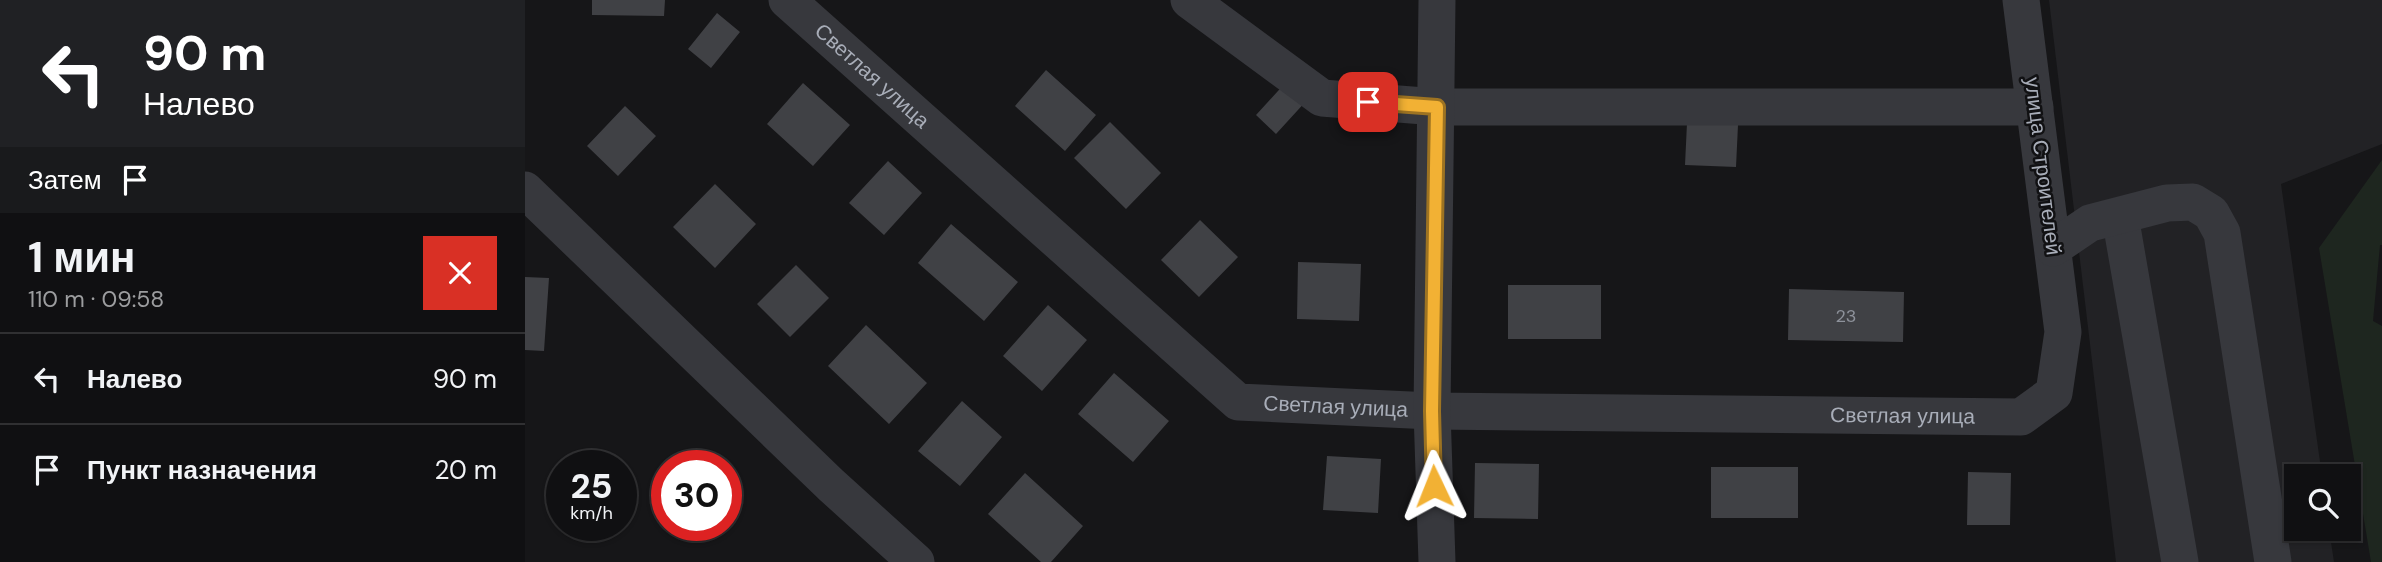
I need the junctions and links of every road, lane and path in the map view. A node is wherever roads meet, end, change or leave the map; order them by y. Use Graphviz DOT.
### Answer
graph roads {
  1 [pos="786,0"];
  2 [pos="1189,0"];
  3 [pos="1437,0"];
  4 [pos="2021,0"];
  5 [pos="1437,107"];
  6 [pos="2035,107"];
  7 [pos="532,210"];
  8 [pos="2120,216"];
  9 [pos="2053,248"];
  10 [pos="2063,332"];
  11 [pos="1432,411"];
  12 [pos="916,562"];
  13 [pos="1437,562"];
  14 [pos="2180,562"];
  15 [pos="2273,562"];
  1 -- 11 [label="street, Светлая улица"];
  2 -- 5 [label="street"];
  3 -- 5 [label="street"];
  4 -- 6 [label="street, улица Строителей"];
  5 -- 6 [label="street"];
  5 -- 11 [label="street"];
  6 -- 9 [label="street, улица Строителей"];
  7 -- 12 [label="street"];
  8 -- 9 [label="street"];
  8 -- 14 [label="street"];
  8 -- 15 [label="street"];
  9 -- 10 [label="street, улица Строителей"];
  10 -- 11 [label="street, Светлая улица"];
  11 -- 13 [label="street"];
}
